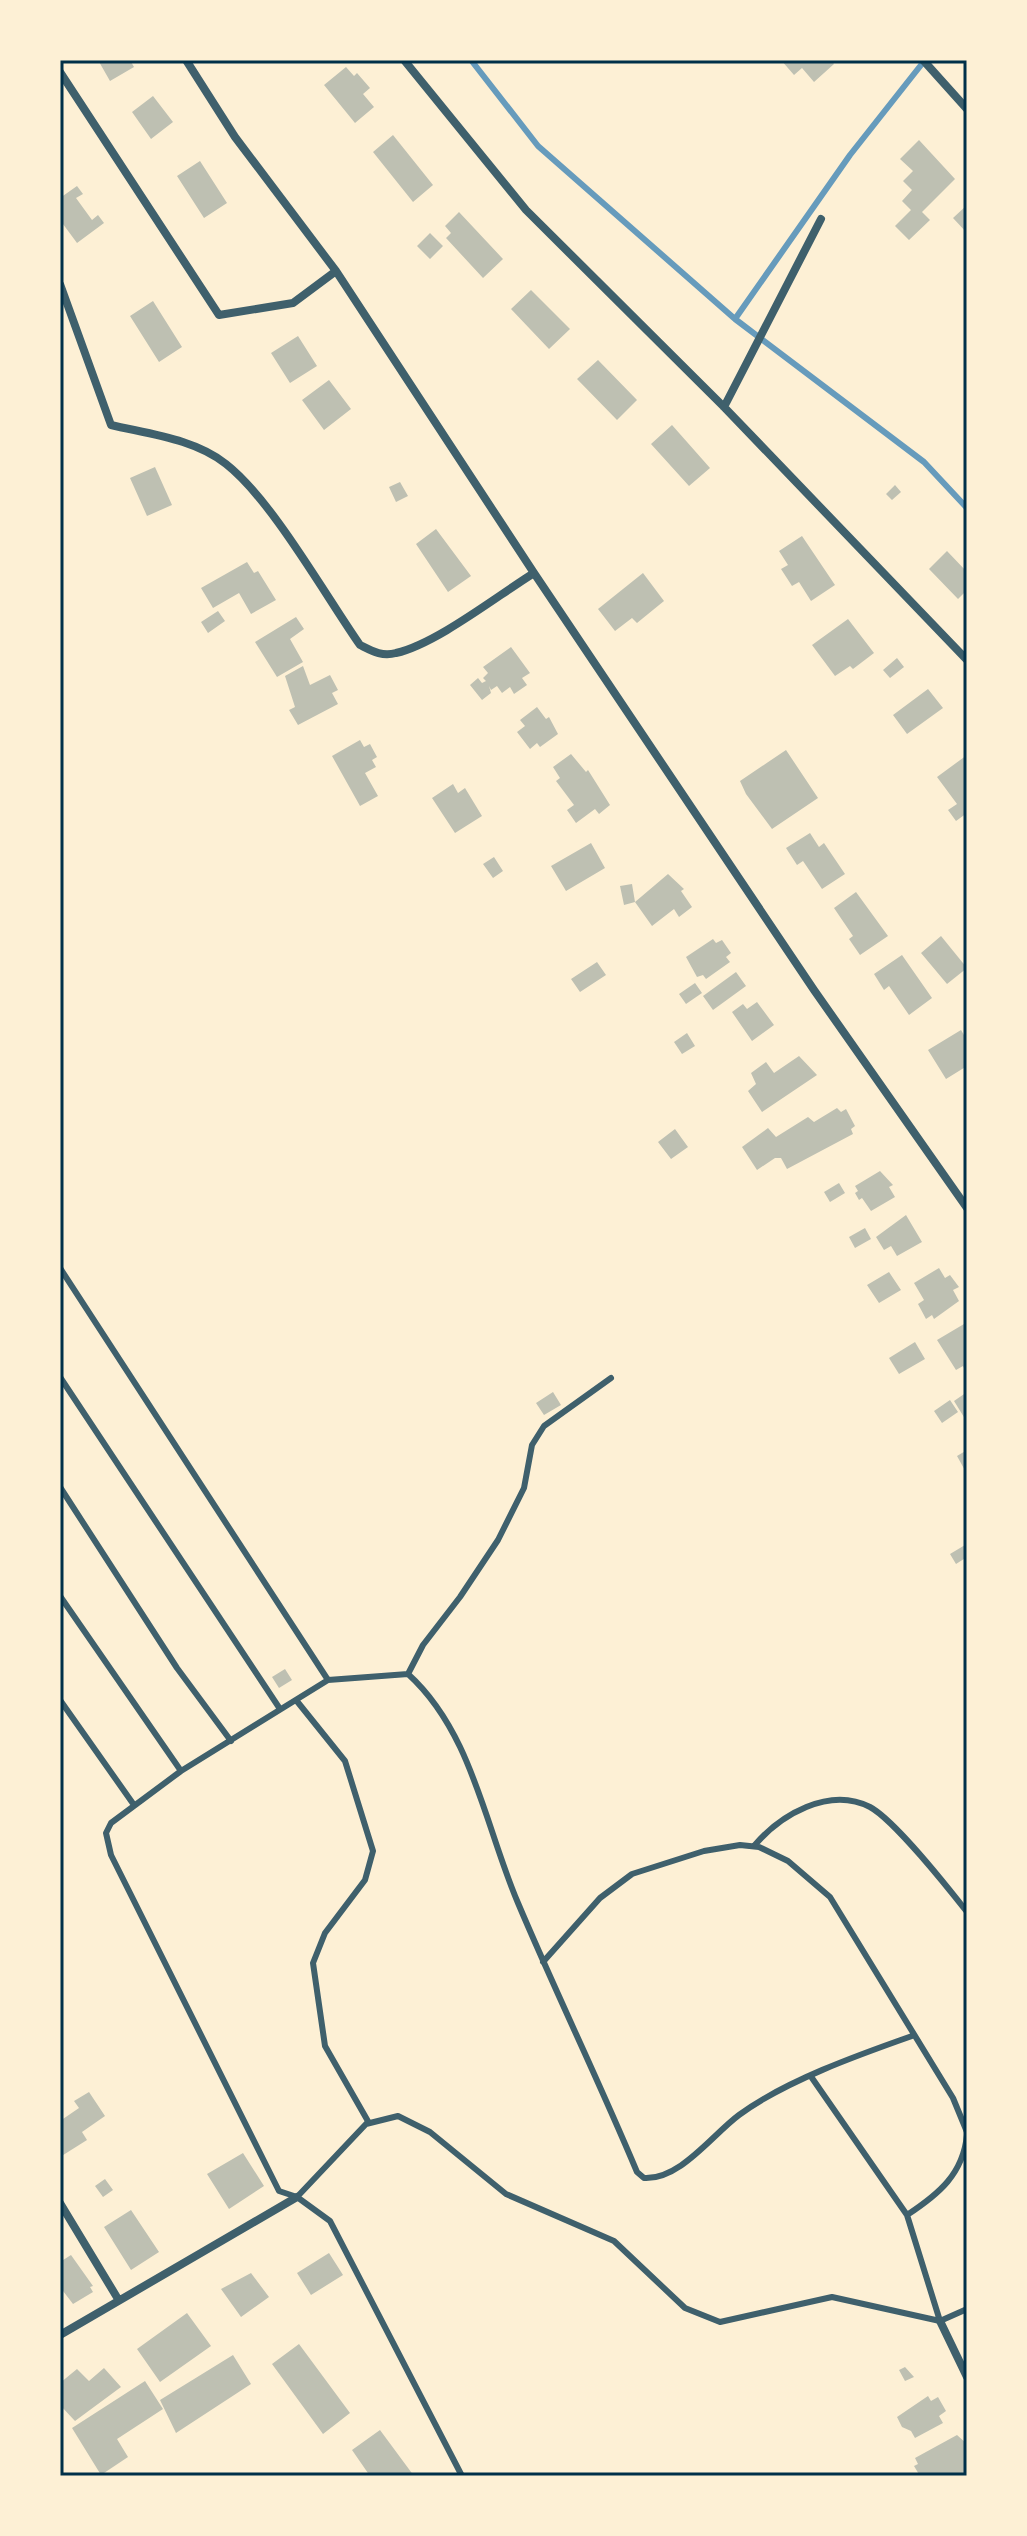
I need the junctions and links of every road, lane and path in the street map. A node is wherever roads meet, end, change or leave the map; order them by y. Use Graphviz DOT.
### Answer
graph roads {
  1 [pos="186,60"];
  2 [pos="404,60"];
  3 [pos="923,60"];
  4 [pos="60,72"];
  5 [pos="965,108"];
  6 [pos="821,219"];
  7 [pos="336,271"];
  8 [pos="60,284"];
  9 [pos="724,407"];
  10 [pos="534,573"];
  11 [pos="967,660"];
  12 [pos="967,1208"];
  13 [pos="60,1268"];
  14 [pos="60,1377"];
  15 [pos="611,1378"];
  16 [pos="60,1487"];
  17 [pos="60,1596"];
  18 [pos="408,1674"];
  19 [pos="328,1680"];
  20 [pos="60,1700"];
  21 [pos="296,1700"];
  22 [pos="280,1709"];
  23 [pos="231,1741"];
  24 [pos="181,1771"];
  25 [pos="134,1805"];
  26 [pos="754,1846"];
  27 [pos="967,1912"];
  28 [pos="543,1962"];
  29 [pos="912,2036"];
  30 [pos="812,2078"];
  31 [pos="369,2123"];
  32 [pos="967,2133"];
  33 [pos="297,2197"];
  34 [pos="60,2203"];
  35 [pos="907,2215"];
  36 [pos="118,2299"];
  37 [pos="967,2309"];
  38 [pos="940,2321"];
  39 [pos="60,2335"];
  40 [pos="967,2377"];
  41 [pos="462,2476"];
  1 -- 7 [label="street"];
  2 -- 9 [label="street"];
  3 -- 5 [label="street"];
  4 -- 7 [label="street"];
  6 -- 9 [label="street"];
  7 -- 10 [label="street"];
  8 -- 10 [label="street"];
  9 -- 11 [label="street"];
  10 -- 12 [label="street"];
  13 -- 19 [label="lane"];
  14 -- 22 [label="lane"];
  15 -- 18 [label="lane"];
  16 -- 23 [label="lane"];
  17 -- 24 [label="lane"];
  18 -- 19 [label="lane"];
  18 -- 28 [label="lane"];
  19 -- 21 [label="lane"];
  20 -- 25 [label="lane"];
  21 -- 22 [label="lane"];
  21 -- 31 [label="lane"];
  22 -- 23 [label="lane"];
  23 -- 24 [label="lane"];
  24 -- 25 [label="lane"];
  25 -- 33 [label="lane"];
  26 -- 27 [label="lane"];
  26 -- 28 [label="lane"];
  26 -- 29 [label="lane"];
  28 -- 30 [label="lane"];
  29 -- 30 [label="lane"];
  29 -- 32 [label="lane"];
  30 -- 35 [label="lane"];
  31 -- 33 [label="lane"];
  31 -- 38 [label="lane"];
  32 -- 35 [label="lane"];
  33 -- 36 [label="street"];
  33 -- 41 [label="lane"];
  34 -- 36 [label="street"];
  35 -- 38 [label="lane"];
  36 -- 39 [label="street"];
  37 -- 38 [label="lane"];
  38 -- 40 [label="street"];
}
